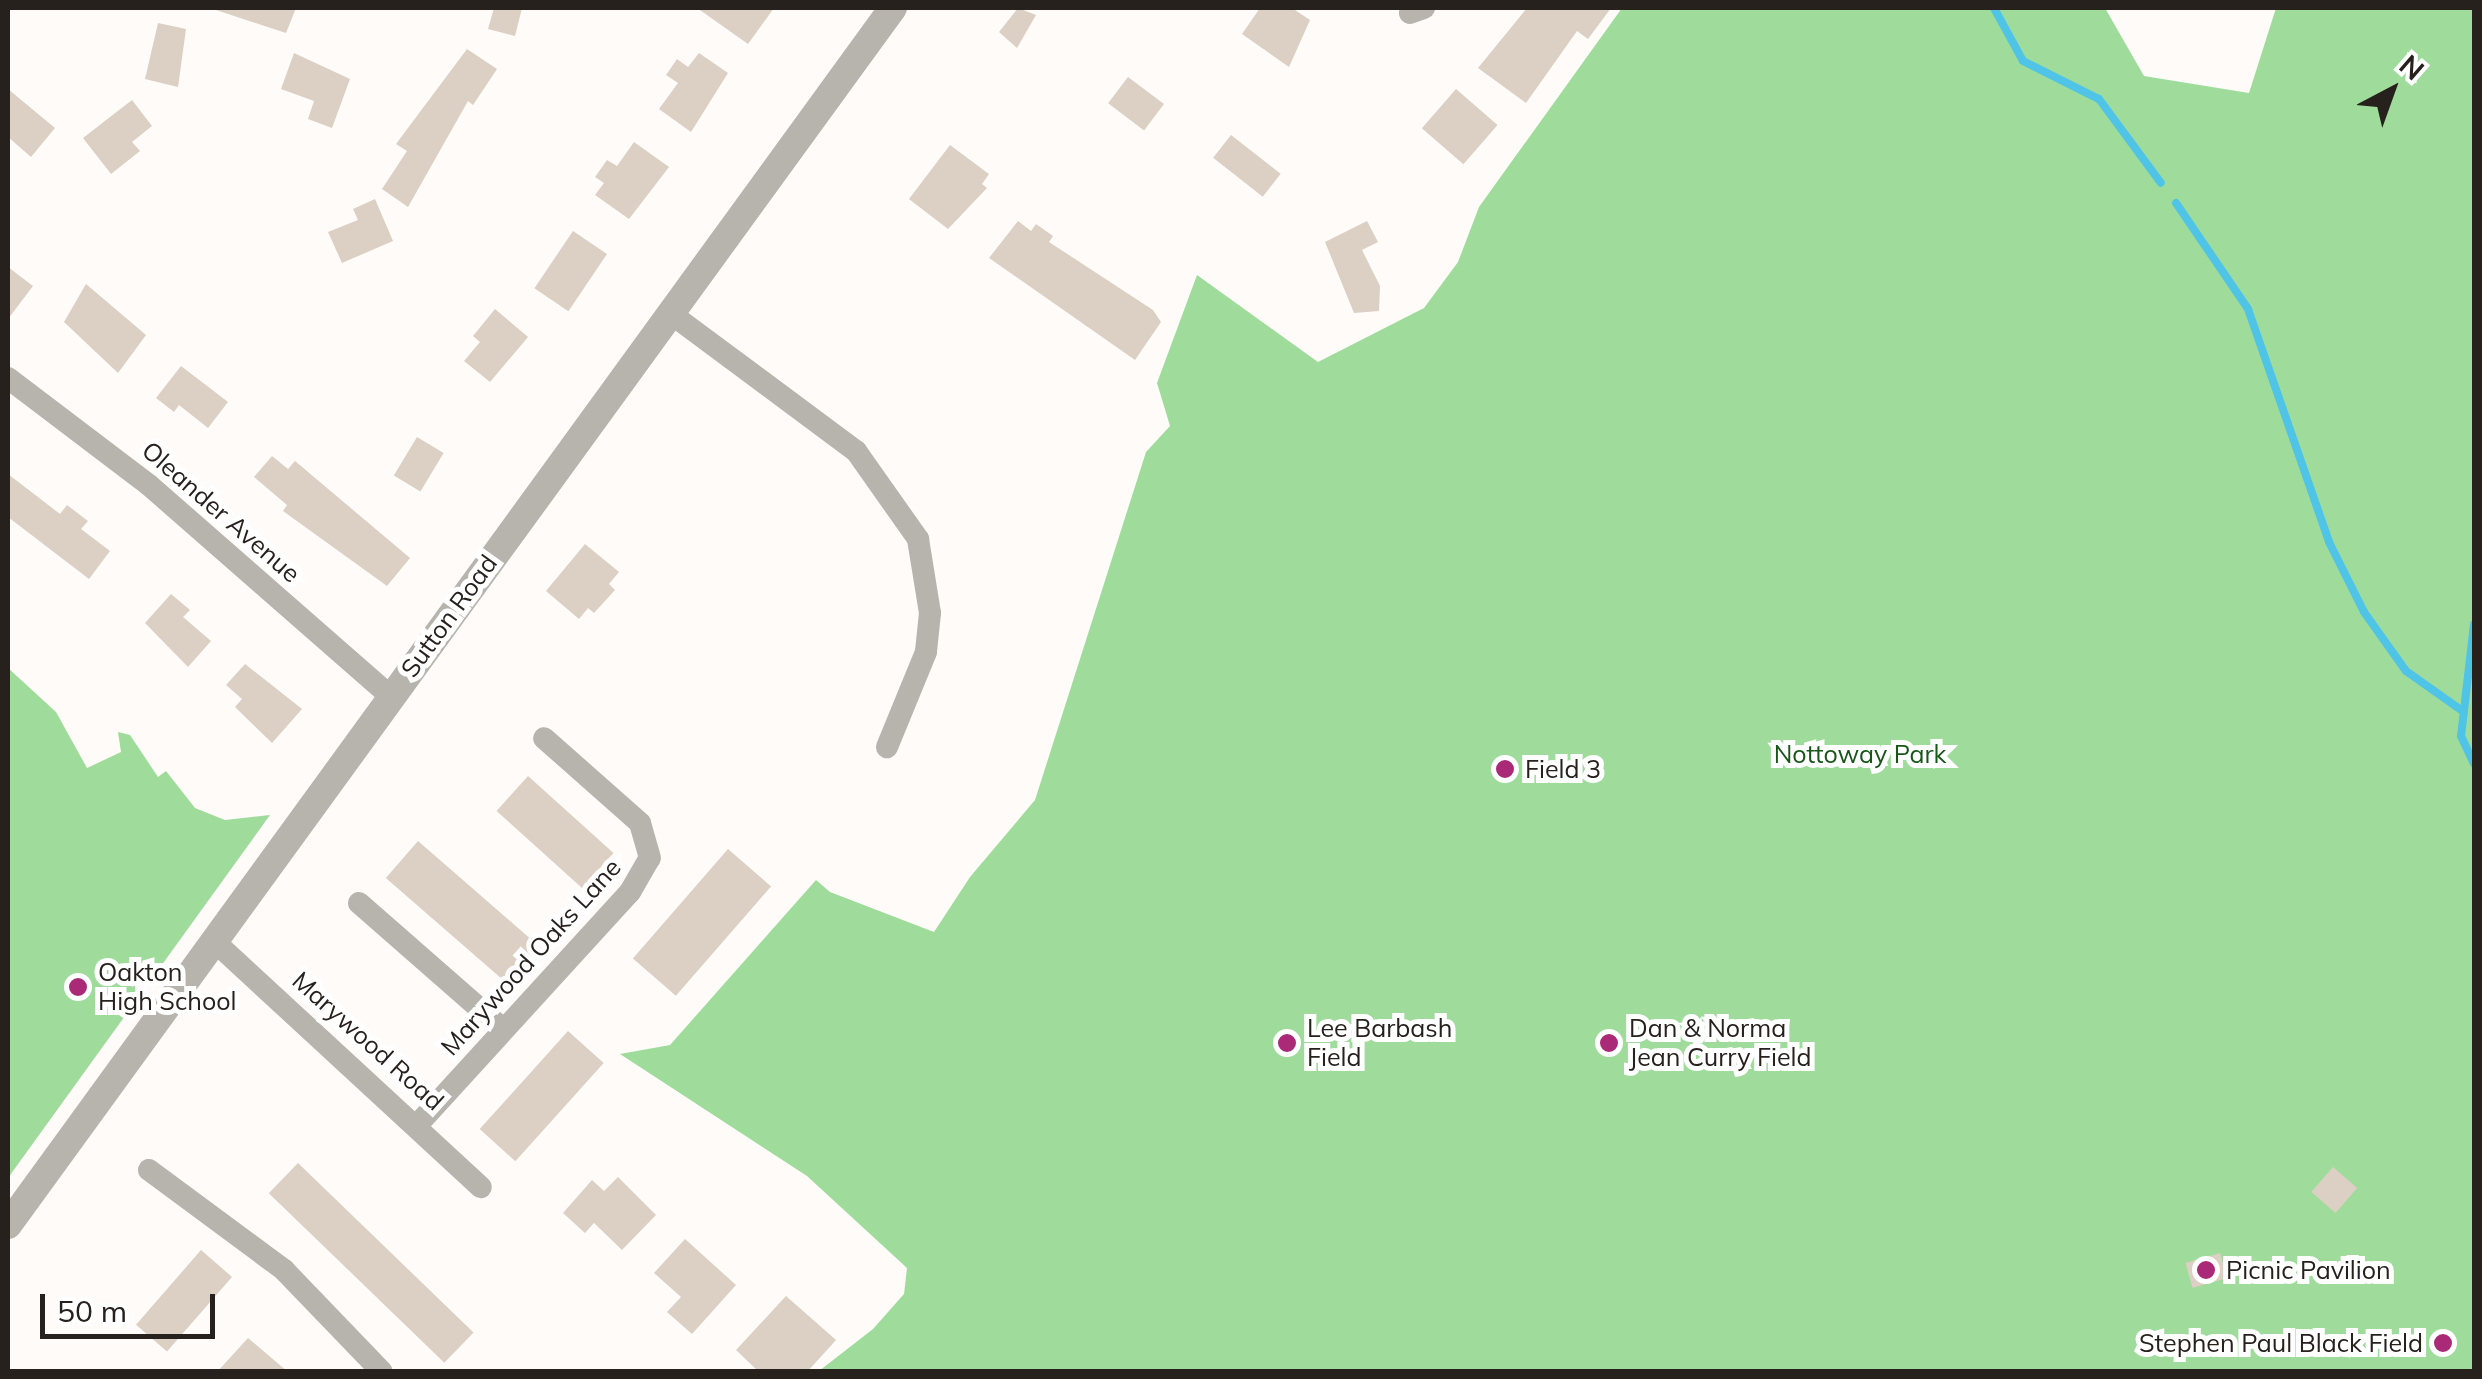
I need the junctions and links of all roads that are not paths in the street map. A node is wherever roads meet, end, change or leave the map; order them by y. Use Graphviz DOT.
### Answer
graph roads {
  1 [pos="892,8"];
  2 [pos="670,314"];
  3 [pos="8,378"];
  4 [pos="391,697"];
  5 [pos="544,738"];
  6 [pos="887,747"];
  7 [pos="359,903"];
  8 [pos="214,940"];
  9 [pos="503,1029"];
  10 [pos="419,1123"];
  11 [pos="149,1170"];
  12 [pos="481,1187"];
  13 [pos="8,1225"];
  14 [pos="382,1372"];
  1 -- 2 [label="street, Sutton Road"];
  2 -- 4 [label="street, Sutton Road"];
  2 -- 6 [label="street"];
  3 -- 4 [label="street, Oleander Avenue"];
  4 -- 8 [label="street, Sutton Road"];
  5 -- 9 [label="street, Marywood Oaks Lane"];
  7 -- 9 [label="street"];
  8 -- 10 [label="street, Marywood Road"];
  8 -- 13 [label="street, Sutton Road"];
  9 -- 10 [label="street, Marywood Oaks Lane"];
  10 -- 12 [label="street, Marywood Road"];
  11 -- 14 [label="street"];
}
